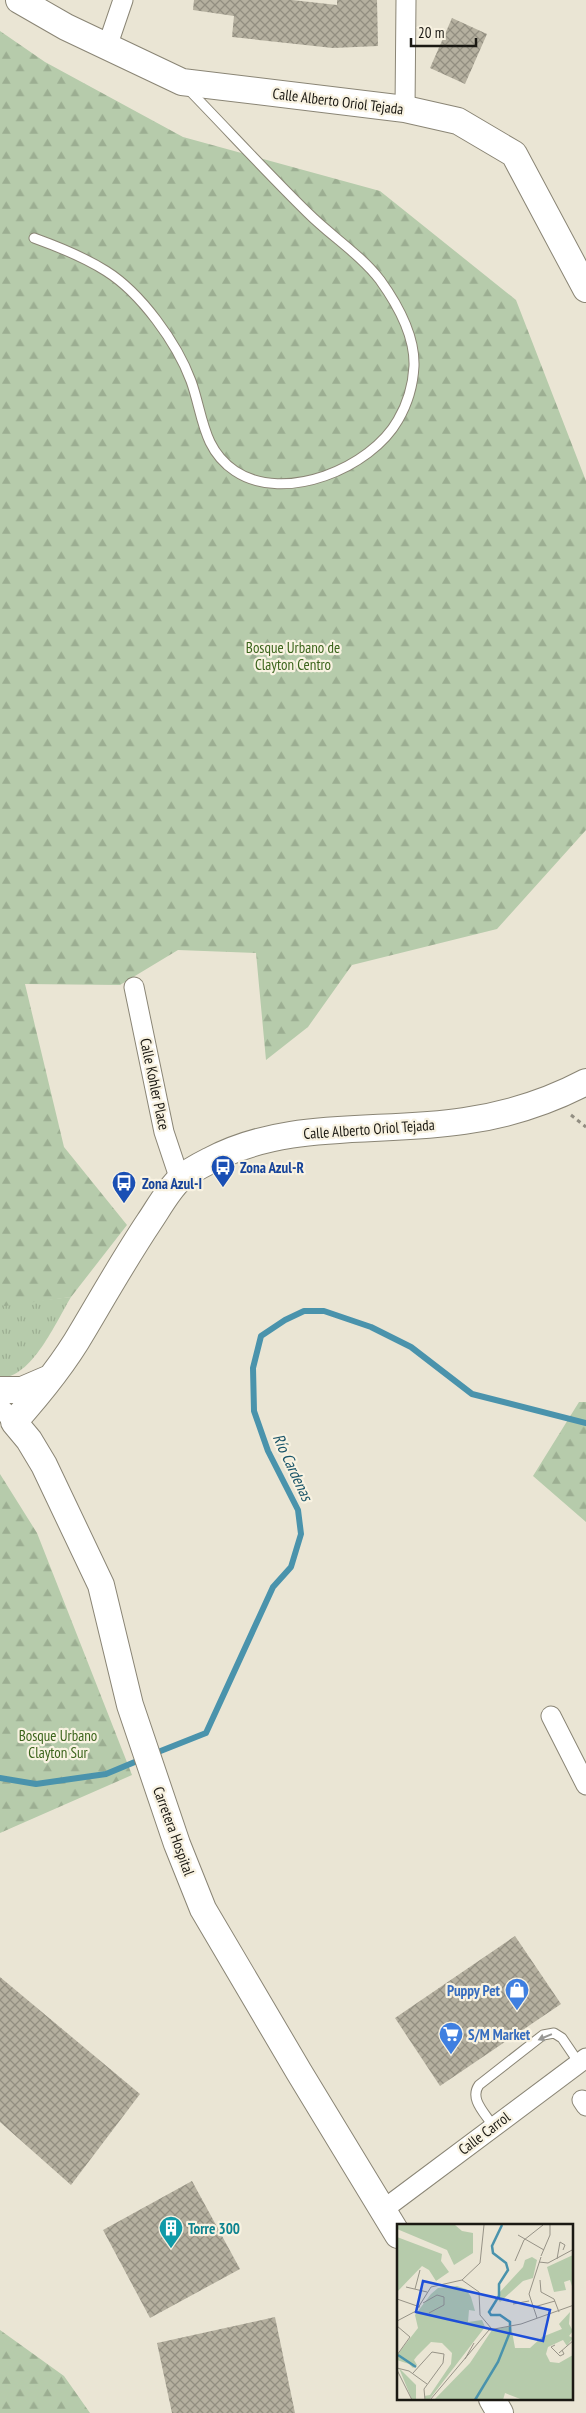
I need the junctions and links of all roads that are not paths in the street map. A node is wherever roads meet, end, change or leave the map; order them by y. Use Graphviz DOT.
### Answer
graph roads {
  1 [pos="18,0"];
  2 [pos="123,0"];
  3 [pos="406,0"];
  4 [pos="107,46"];
  5 [pos="182,82"];
  6 [pos="405,109"];
  7 [pos="34,238"];
  8 [pos="586,289"];
  9 [pos="134,987"];
  10 [pos="586,1082"];
  11 [pos="180,1180"];
  12 [pos="53,1377"];
  13 [pos="0,1390"];
  14 [pos="7,1414"];
  15 [pos="44,1465"];
  16 [pos="551,1716"];
  17 [pos="586,1785"];
  18 [pos="582,2060"];
  19 [pos="493,2126"];
  20 [pos="384,2209"];
  21 [pos="397,2233"];
  22 [pos="493,2400"];
  23 [pos="500,2413"];
  1 -- 4 [label="street, Calle Alberto Oriol Tejada"];
  2 -- 4 [label="street"];
  3 -- 6 [label="street"];
  4 -- 5 [label="street, Calle Alberto Oriol Tejada"];
  5 -- 6 [label="street, Calle Alberto Oriol Tejada"];
  5 -- 7 [label="lane"];
  6 -- 8 [label="street, Calle Alberto Oriol Tejada"];
  9 -- 11 [label="street, Calle Kohler Place"];
  10 -- 11 [label="street, Calle Alberto Oriol Tejada"];
  11 -- 12 [label="street, Calle Alberto Oriol Tejada"];
  12 -- 13 [label="street"];
  12 -- 14 [label="street, Calle Alberto Oriol Tejada"];
  12 -- 15 [label="street"];
  14 -- 15 [label="street, Carretera Hospital"];
  15 -- 20 [label="street, Carretera Hospital"];
  16 -- 17 [label="street"];
  18 -- 19 [label="street, Calle Carrol"];
  18 -- 19 [label="lane, one-way"];
  19 -- 20 [label="street, Calle Carrol"];
  20 -- 21 [label="street, Carretera Hospital"];
  22 -- 23 [label="street"];
}
